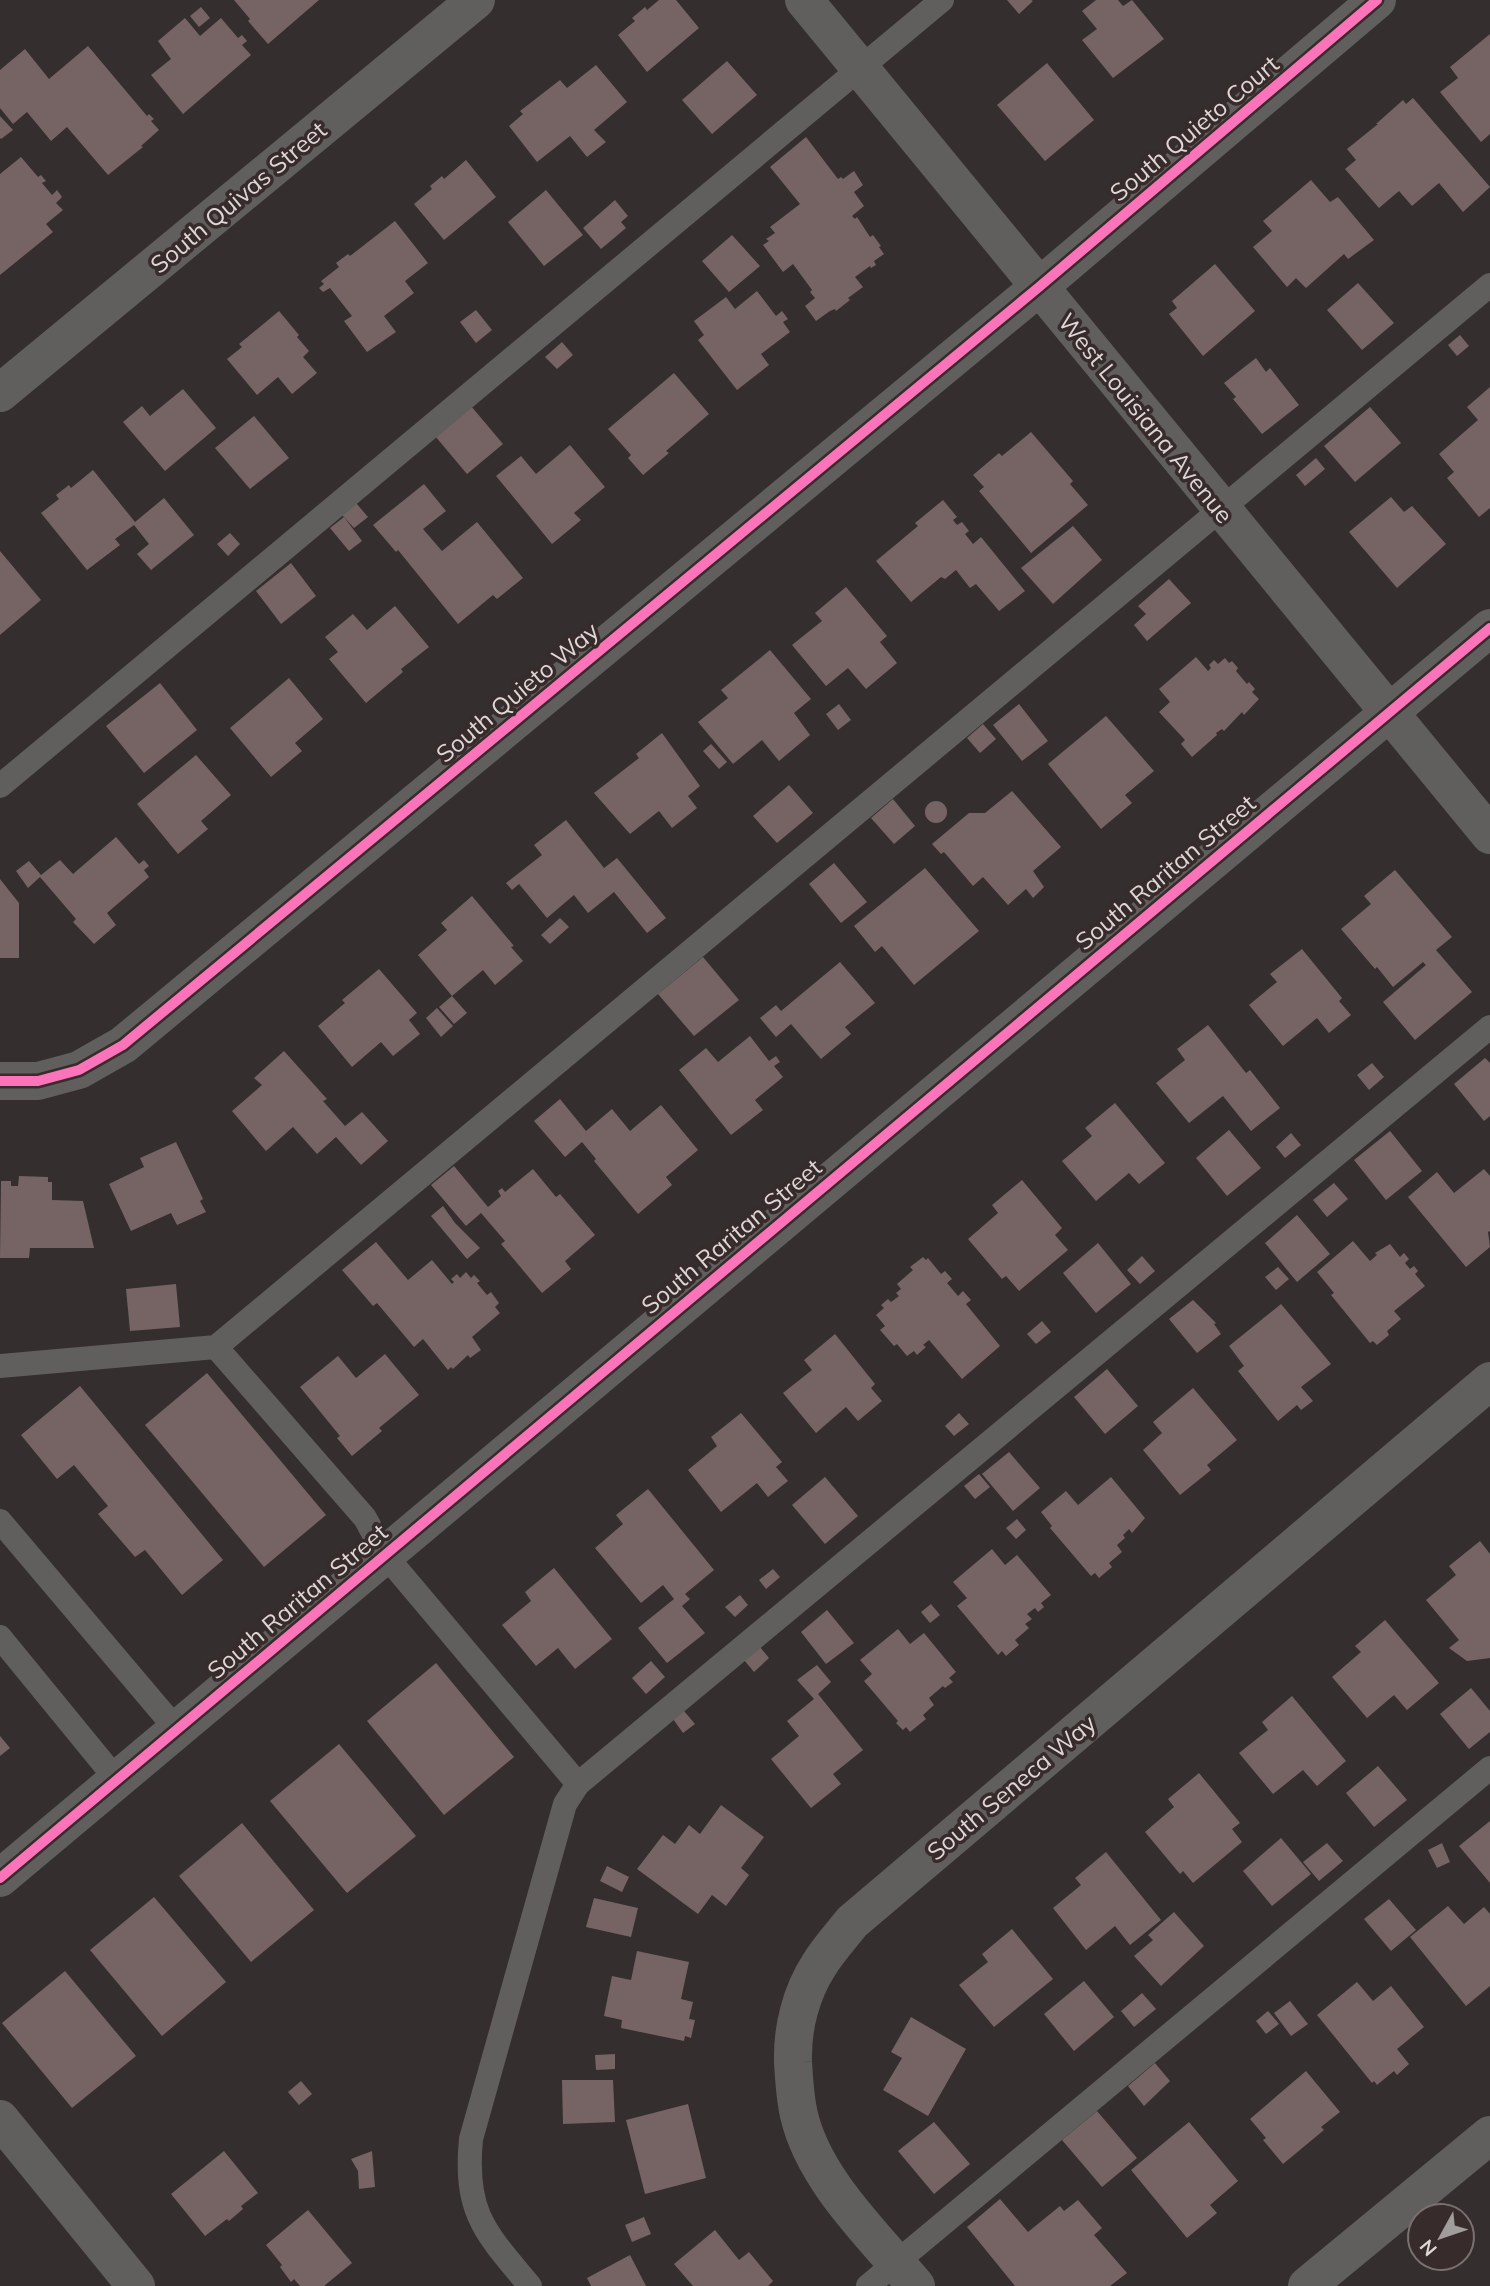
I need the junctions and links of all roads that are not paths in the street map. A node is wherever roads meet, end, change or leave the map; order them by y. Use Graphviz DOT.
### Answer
graph roads {
  1 [pos="476,0"];
  2 [pos="804,0"];
  3 [pos="942,0"];
  4 [pos="1377,0"];
  5 [pos="860,68"];
  6 [pos="1490,285"];
  7 [pos="1039,287"];
  8 [pos="0,393"];
  9 [pos="1220,508"];
  10 [pos="1490,628"];
  11 [pos="1388,712"];
  12 [pos="0,786"];
  13 [pos="1490,835"];
  14 [pos="1490,1027"];
  15 [pos="0,1080"];
  16 [pos="216,1347"];
  17 [pos="0,1366"];
  18 [pos="1490,1381"];
  19 [pos="0,1521"];
  20 [pos="385,1555"];
  21 [pos="0,1637"];
  22 [pos="177,1730"];
  23 [pos="1490,1768"];
  24 [pos="117,1780"];
  25 [pos="578,1784"];
  26 [pos="0,1878"];
  27 [pos="0,2119"];
  28 [pos="1490,2135"];
  29 [pos="893,2278"];
  30 [pos="136,2286"];
  31 [pos="530,2286"];
  32 [pos="1307,2286"];
  1 -- 8 [label="street, South Quivas Street"];
  2 -- 5 [label="street, West Louisiana Avenue"];
  3 -- 5 [label="lane"];
  4 -- 7 [label="street, South Quieto Court"];
  5 -- 7 [label="street, West Louisiana Avenue"];
  5 -- 12 [label="lane"];
  6 -- 9 [label="lane"];
  7 -- 9 [label="street, West Louisiana Avenue"];
  7 -- 15 [label="street, South Quieto Way"];
  9 -- 11 [label="street, West Louisiana Avenue"];
  9 -- 16 [label="lane"];
  10 -- 11 [label="street, South Raritan Street"];
  11 -- 13 [label="street, West Louisiana Avenue"];
  11 -- 20 [label="street, South Raritan Street"];
  14 -- 25 [label="lane"];
  16 -- 17 [label="lane"];
  16 -- 20 [label="lane"];
  18 -- 29 [label="street, South Seneca Way"];
  19 -- 22 [label="lane"];
  20 -- 22 [label="street, South Raritan Street"];
  20 -- 25 [label="lane"];
  21 -- 24 [label="lane"];
  22 -- 24 [label="street, South Raritan Street"];
  23 -- 29 [label="lane"];
  24 -- 26 [label="street, South Raritan Street"];
  25 -- 31 [label="lane"];
  27 -- 30 [label="street"];
  28 -- 32 [label="street"];
}
